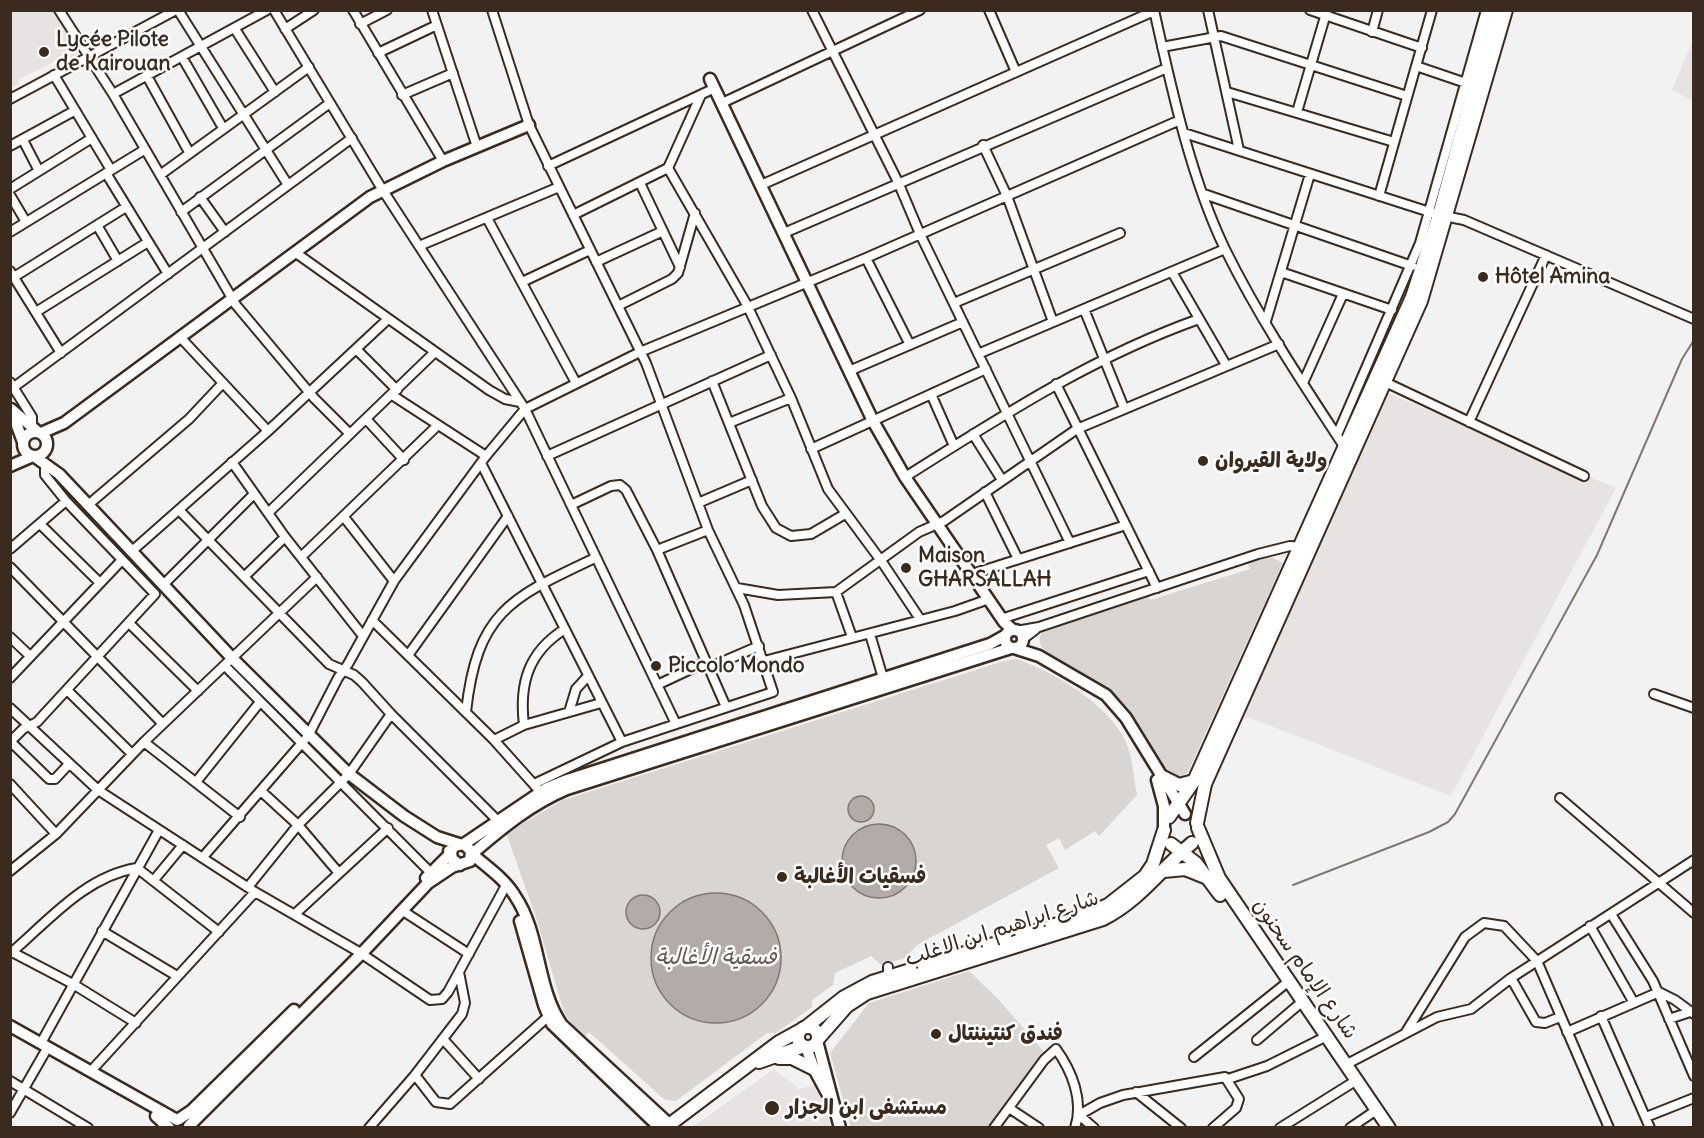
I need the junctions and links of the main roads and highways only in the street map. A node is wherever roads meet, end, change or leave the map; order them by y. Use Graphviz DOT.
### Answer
graph roads {
  1 [pos="1495,10"];
  2 [pos="1506,10"];
  3 [pos="1439,215"];
  4 [pos="1344,463"];
  5 [pos="1306,547"];
  6 [pos="1161,776"];
  7 [pos="1194,781"];
  8 [pos="1181,810"];
  9 [pos="1166,825"];
  10 [pos="1197,826"];
  11 [pos="1176,848"];
  12 [pos="1164,871"];
  13 [pos="1209,878"];
  14 [pos="1286,983"];
  15 [pos="1300,1003"];
  16 [pos="802,1029"];
  17 [pos="811,1043"];
  18 [pos="772,1058"];
  19 [pos="755,1063"];
  20 [pos="814,1069"];
  21 [pos="665,1126"];
  22 [pos="1382,1128"];
  23 [pos="1389,1128"];
  1 -- 3 [label="main road"];
  2 -- 3 [label="main road"];
  3 -- 4 [label="main road"];
  3 -- 4 [label="main road"];
  4 -- 5 [label="main road"];
  5 -- 7 [label="main road"];
  5 -- 10 [label="main road"];
  6 -- 7 [label="main road"];
  7 -- 8 [label="main road"];
  8 -- 9 [label="main road"];
  8 -- 10 [label="main road"];
  9 -- 11 [label="main road"];
  9 -- 16 [label="main road, شارع ابراهيم ابن الاغلب"];
  10 -- 11 [label="main road"];
  10 -- 14 [label="main road, شارع الإمام سحنون"];
  11 -- 12 [label="main road, شارع ابراهيم ابن الاغلب"];
  11 -- 13 [label="main road, شارع الإمام سحنون"];
  12 -- 13 [label="main road"];
  12 -- 17 [label="main road, شارع ابراهيم ابن الاغلب"];
  13 -- 14 [label="main road, شارع الإمام سحنون"];
  14 -- 15 [label="main road, شارع الإمام سحنون"];
  15 -- 22 [label="main road, شارع الإمام سحنون"];
  15 -- 23 [label="main road, شارع الإمام سحنون"];
  16 -- 17 [label="main road"];
  16 -- 17 [label="main road"];
  16 -- 19 [label="main road"];
  17 -- 18 [label="main road"];
  18 -- 19 [label="main road"];
  18 -- 20 [label="main road"];
  19 -- 21 [label="main road"];
}
